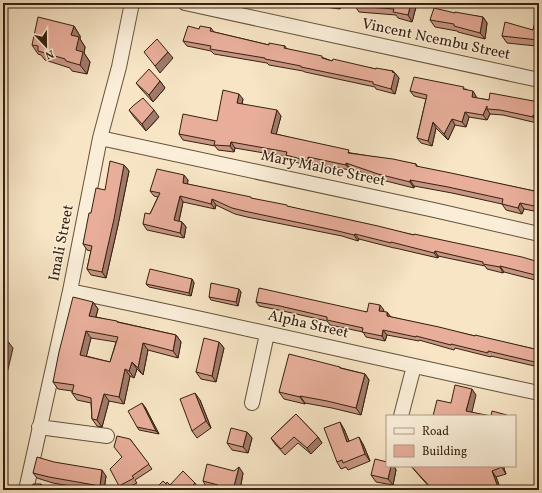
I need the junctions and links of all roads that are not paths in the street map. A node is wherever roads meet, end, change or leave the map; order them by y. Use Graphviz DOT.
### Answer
graph roads {
  1 [pos="132,3"];
  2 [pos="185,3"];
  3 [pos="539,80"];
  4 [pos="100,138"];
  5 [pos="539,234"];
  6 [pos="70,291"];
  7 [pos="267,334"];
  8 [pos="414,366"];
  9 [pos="539,393"];
  10 [pos="252,403"];
  11 [pos="401,415"];
  12 [pos="39,427"];
  13 [pos="107,436"];
  14 [pos="26,490"];
  1 -- 4 [label="street, Imali Street"];
  2 -- 3 [label="street, Vincent Ncembu Street"];
  4 -- 5 [label="street, Mary Malote Street"];
  4 -- 6 [label="street, Imali Street"];
  6 -- 7 [label="street, Alpha Street"];
  6 -- 12 [label="street, Imali Street"];
  7 -- 8 [label="street, Alpha Street"];
  7 -- 10 [label="street"];
  8 -- 9 [label="street, Alpha Street"];
  8 -- 11 [label="street"];
  12 -- 13 [label="street"];
  12 -- 14 [label="street, Imali Street"];
}
